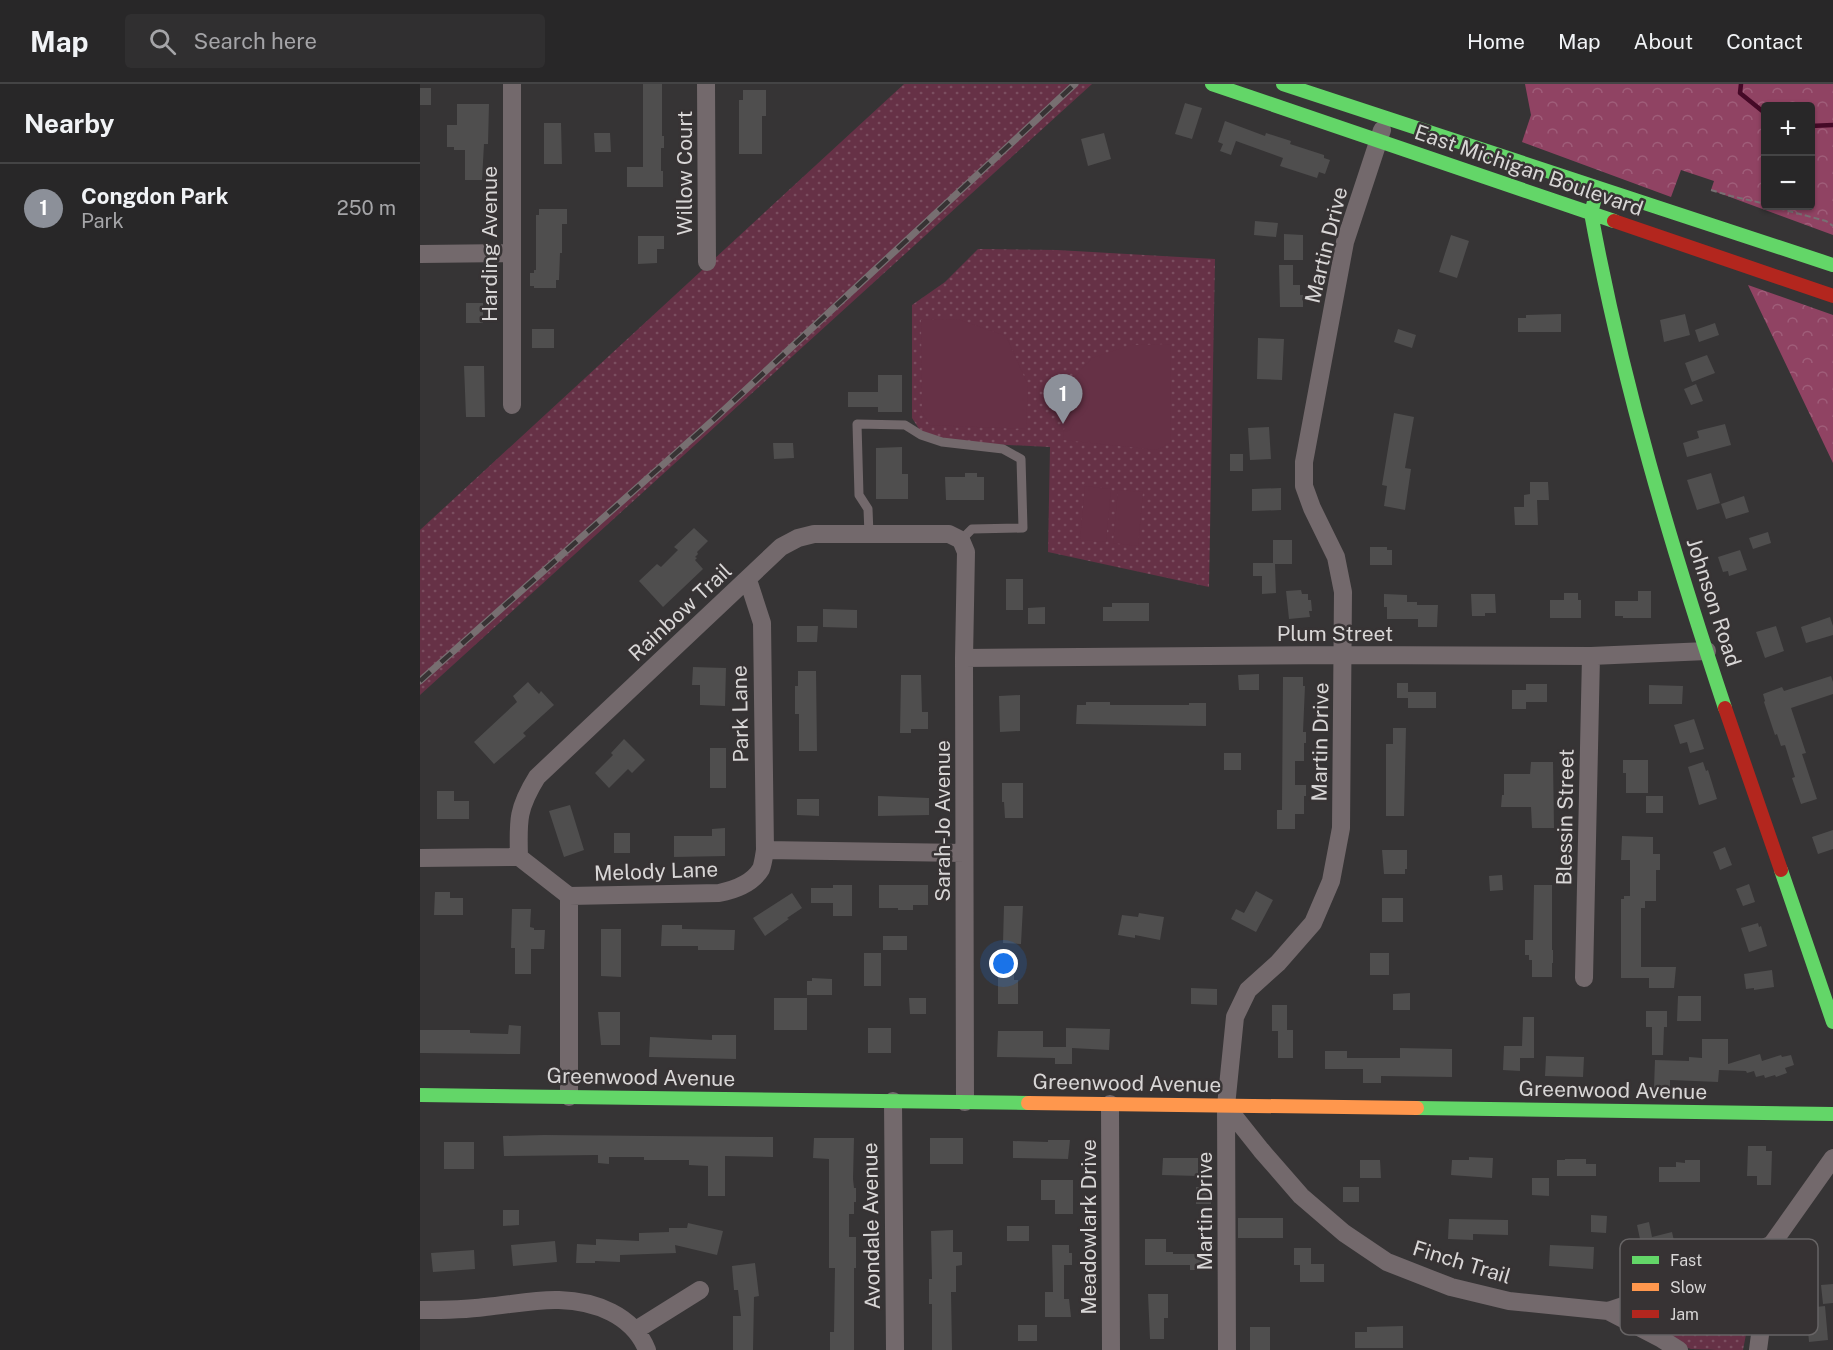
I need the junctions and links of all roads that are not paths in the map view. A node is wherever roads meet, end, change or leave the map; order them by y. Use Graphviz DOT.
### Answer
graph roads {
  1 [pos="512,84"];
  2 [pos="706,84"];
  3 [pos="1212,84"];
  4 [pos="1283,84"];
  5 [pos="1387,117"];
  6 [pos="1378,141"];
  7 [pos="1599,187"];
  8 [pos="1591,213"];
  9 [pos="511,253"];
  10 [pos="420,254"];
  11 [pos="707,262"];
  12 [pos="1833,265"];
  13 [pos="1833,296"];
  14 [pos="512,405"];
  15 [pos="869,534"];
  16 [pos="961,540"];
  17 [pos="748,580"];
  18 [pos="1707,651"];
  19 [pos="1343,655"];
  20 [pos="1591,657"];
  21 [pos="964,658"];
  22 [pos="765,850"];
  23 [pos="964,853"];
  24 [pos="519,857"];
  25 [pos="420,858"];
  26 [pos="569,896"];
  27 [pos="1584,978"];
  28 [pos="1833,1022"];
  29 [pos="420,1095"];
  30 [pos="569,1097"];
  31 [pos="892,1101"];
  32 [pos="965,1102"];
  33 [pos="1110,1104"];
  34 [pos="1226,1106"];
  35 [pos="1833,1114"];
  36 [pos="1833,1158"];
  37 [pos="1776,1239"];
  38 [pos="700,1290"];
  39 [pos="1620,1307"];
  40 [pos="420,1310"];
  41 [pos="1608,1311"];
  42 [pos="1620,1317"];
  43 [pos="636,1330"];
  44 [pos="1654,1335"];
  45 [pos="1760,1335"];
  46 [pos="647,1350"];
  47 [pos="895,1350"];
  48 [pos="1111,1350"];
  49 [pos="1227,1350"];
  50 [pos="1678,1350"];
  51 [pos="1758,1350"];
  1 -- 9 [label="street, Harding Avenue"];
  2 -- 11 [label="street, Willow Court"];
  3 -- 6 [label="main road, East Michigan Boulevard"];
  4 -- 5 [label="main road, East Michigan Boulevard"];
  5 -- 6 [label="street, Martin Drive"];
  5 -- 7 [label="main road, East Michigan Boulevard"];
  6 -- 8 [label="main road, East Michigan Boulevard"];
  6 -- 19 [label="street, Martin Drive"];
  7 -- 8 [label="main road, Johnson Road"];
  7 -- 12 [label="main road, East Michigan Boulevard"];
  8 -- 13 [label="main road, East Michigan Boulevard"];
  8 -- 18 [label="main road, Johnson Road"];
  9 -- 10 [label="street"];
  9 -- 14 [label="street, Harding Avenue"];
  15 -- 16 [label="street, Rainbow Trail"];
  15 -- 16 [label="lane"];
  15 -- 17 [label="street, Rainbow Trail"];
  16 -- 21 [label="street, Sarah-Jo Avenue"];
  17 -- 22 [label="street, Park Lane"];
  17 -- 24 [label="street, Rainbow Trail"];
  18 -- 20 [label="street, Plum Street"];
  18 -- 28 [label="main road, Johnson Road"];
  19 -- 20 [label="street, Plum Street"];
  19 -- 21 [label="street, Plum Street"];
  19 -- 34 [label="street, Martin Drive"];
  20 -- 27 [label="street, Blessin Street"];
  21 -- 23 [label="street, Sarah-Jo Avenue"];
  22 -- 23 [label="street"];
  22 -- 26 [label="street, Melody Lane"];
  23 -- 32 [label="street, Sarah-Jo Avenue"];
  24 -- 25 [label="street"];
  24 -- 26 [label="street, Melody Lane"];
  26 -- 30 [label="street"];
  29 -- 30 [label="main road, Greenwood Avenue"];
  30 -- 31 [label="main road, Greenwood Avenue"];
  31 -- 32 [label="main road, Greenwood Avenue"];
  31 -- 47 [label="street, Avondale Avenue"];
  32 -- 33 [label="main road, Greenwood Avenue"];
  33 -- 34 [label="main road, Greenwood Avenue"];
  33 -- 48 [label="street, Meadowlark Drive"];
  34 -- 35 [label="main road, Greenwood Avenue"];
  34 -- 41 [label="street, Finch Trail"];
  34 -- 49 [label="street, Martin Drive"];
  36 -- 37 [label="street"];
  38 -- 43 [label="street"];
  39 -- 41 [label="street, Finch Trail"];
  40 -- 43 [label="street"];
  41 -- 42 [label="street"];
  43 -- 46 [label="street"];
  44 -- 50 [label="street"];
  45 -- 51 [label="street"];
}
